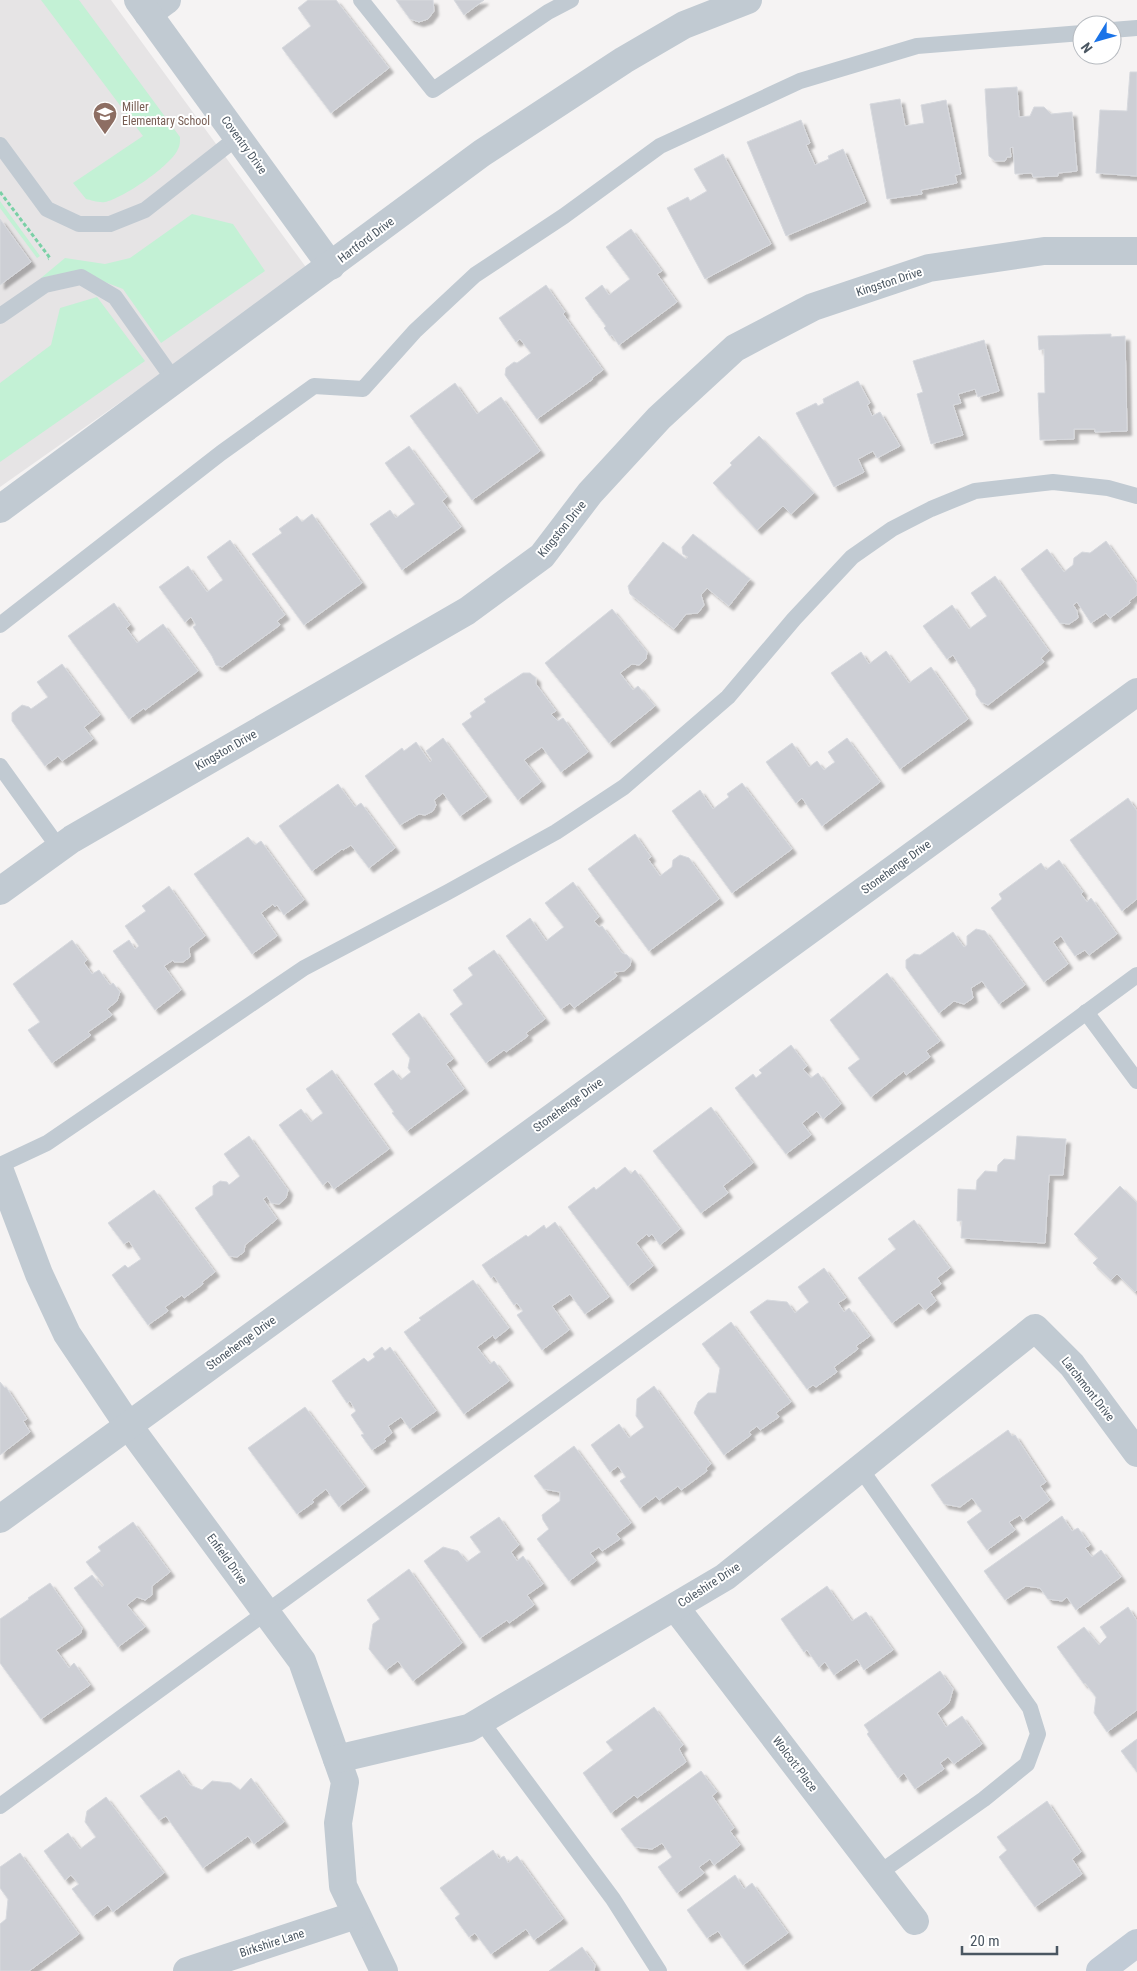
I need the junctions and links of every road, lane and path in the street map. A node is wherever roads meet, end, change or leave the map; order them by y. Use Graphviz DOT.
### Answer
graph roads {
  1 [pos="362,0"];
  2 [pos="571,0"];
  3 [pos="748,0"];
  4 [pos="151,5"];
  5 [pos="1137,28"];
  6 [pos="1122,29"];
  7 [pos="1072,34"];
  8 [pos="238,137"];
  9 [pos="0,145"];
  10 [pos="0,192"];
  11 [pos="1137,251"];
  12 [pos="42,263"];
  13 [pos="331,266"];
  14 [pos="0,316"];
  15 [pos="174,380"];
  16 [pos="1137,496"];
  17 [pos="0,509"];
  18 [pos="0,625"];
  19 [pos="1137,692"];
  20 [pos="0,766"];
  21 [pos="59,848"];
  22 [pos="0,890"];
  23 [pos="1137,974"];
  24 [pos="1086,1012"];
  25 [pos="1137,1081"];
  26 [pos="0,1165"];
  27 [pos="0,1171"];
  28 [pos="1035,1328"];
  29 [pos="128,1425"];
  30 [pos="1137,1453"];
  31 [pos="860,1468"];
  32 [pos="0,1519"];
  33 [pos="675,1607"];
  34 [pos="266,1611"];
  35 [pos="482,1721"];
  36 [pos="337,1760"];
  37 [pos="0,1806"];
  38 [pos="879,1873"];
  39 [pos="356,1915"];
  40 [pos="915,1921"];
  41 [pos="1137,1943"];
  42 [pos="187,1971"];
  43 [pos="384,1971"];
  44 [pos="659,1971"];
  45 [pos="1100,1971"];
  1 -- 2 [label="lane"];
  3 -- 13 [label="street, Hartford Drive"];
  4 -- 8 [label="street, Coventry Drive"];
  5 -- 6 [label="lane"];
  7 -- 18 [label="lane"];
  8 -- 9 [label="lane"];
  8 -- 13 [label="street, Coventry Drive"];
  10 -- 12 [label="path"];
  11 -- 21 [label="street, Kingston Drive"];
  13 -- 15 [label="street, Hartford Drive"];
  14 -- 15 [label="lane"];
  15 -- 17 [label="street, Hartford Drive"];
  16 -- 26 [label="lane"];
  19 -- 29 [label="street, Stonehenge Drive"];
  20 -- 21 [label="lane"];
  21 -- 22 [label="street, Kingston Drive"];
  23 -- 24 [label="lane"];
  24 -- 25 [label="lane"];
  24 -- 34 [label="lane"];
  27 -- 29 [label="street, Enfield Drive"];
  28 -- 30 [label="street, Larchmont Drive"];
  28 -- 31 [label="street, Coleshire Drive"];
  29 -- 32 [label="street, Stonehenge Drive"];
  29 -- 34 [label="street, Enfield Drive"];
  31 -- 33 [label="street, Coleshire Drive"];
  31 -- 38 [label="lane"];
  33 -- 35 [label="street, Coleshire Drive"];
  33 -- 38 [label="street, Wolcott Place"];
  34 -- 36 [label="street, Enfield Drive"];
  34 -- 37 [label="lane"];
  35 -- 36 [label="street, Coleshire Drive"];
  35 -- 44 [label="lane"];
  36 -- 39 [label="street, Enfield Drive"];
  38 -- 40 [label="street, Wolcott Place"];
  39 -- 42 [label="street, Birkshire Lane"];
  39 -- 43 [label="street, Enfield Drive"];
  41 -- 45 [label="main road"];
}
